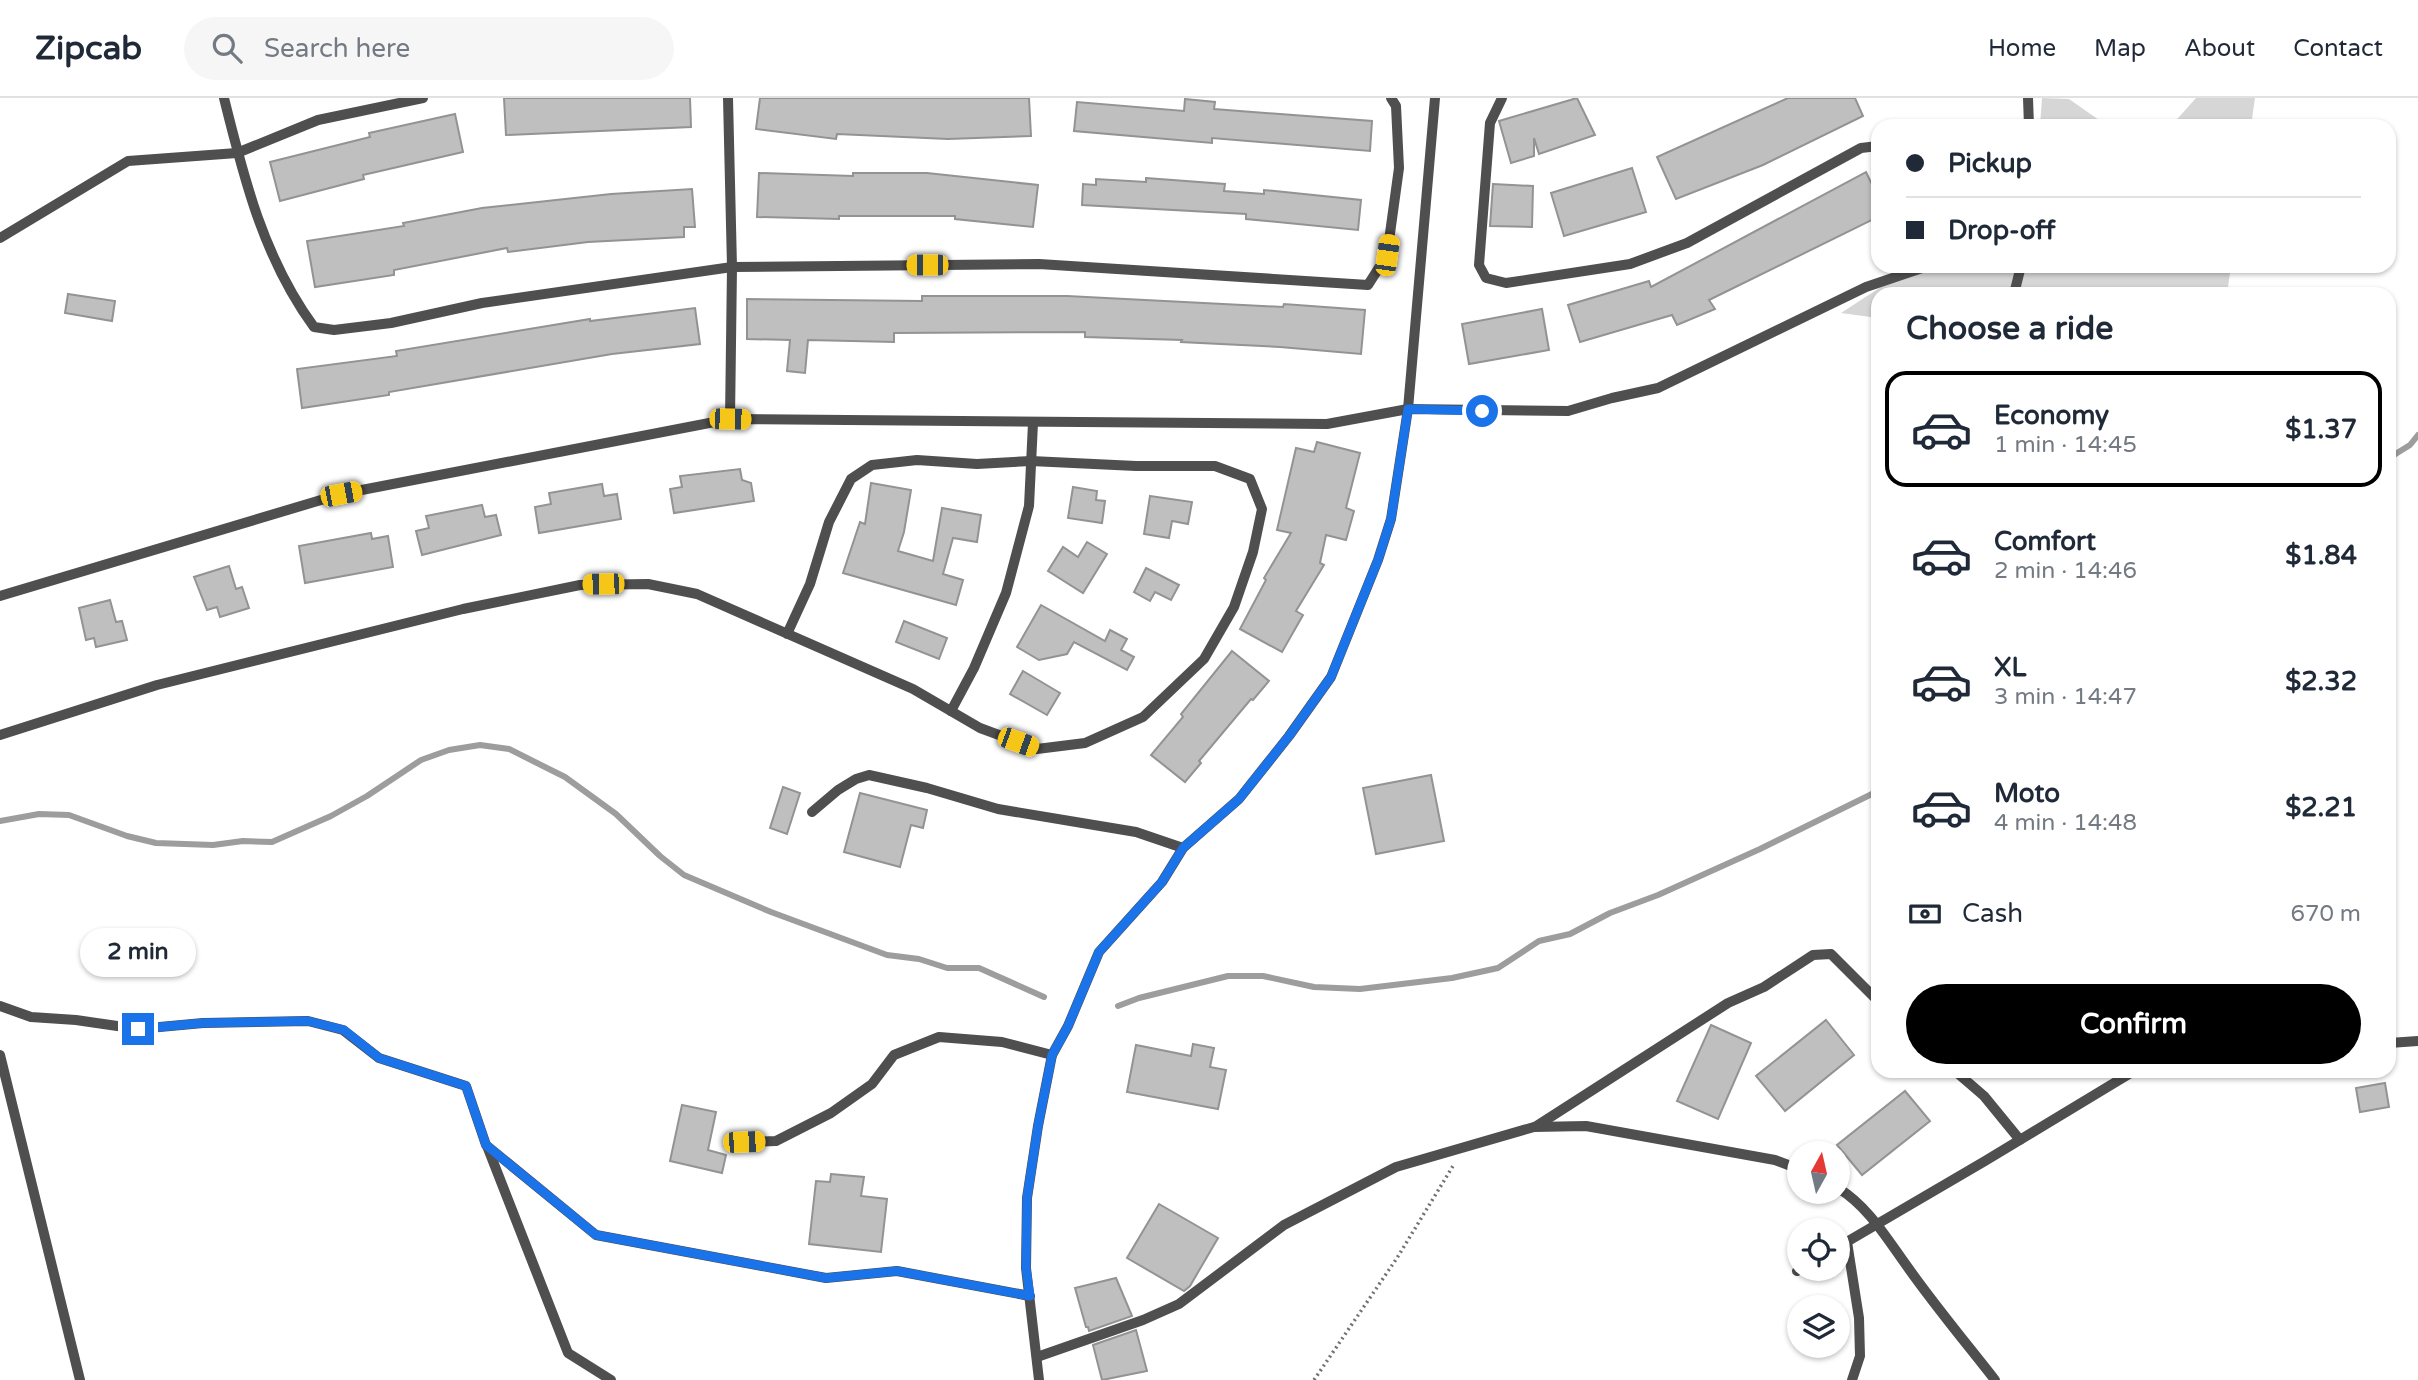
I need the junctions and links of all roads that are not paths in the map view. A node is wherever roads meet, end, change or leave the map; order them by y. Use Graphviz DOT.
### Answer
graph roads {
  1 [pos="224,98"];
  2 [pos="423,98"];
  3 [pos="728,98"];
  4 [pos="1391,98"];
  5 [pos="1435,98"];
  6 [pos="1502,98"];
  7 [pos="2028,98"];
  8 [pos="2029,119"];
  9 [pos="1871,147"];
  10 [pos="237,153"];
  11 [pos="0,238"];
  12 [pos="732,267"];
  13 [pos="1907,273"];
  14 [pos="1408,409"];
  15 [pos="730,419"];
  16 [pos="1033,423"];
  17 [pos="1031,461"];
  18 [pos="0,596"];
  19 [pos="787,634"];
  20 [pos="951,711"];
  21 [pos="0,735"];
  22 [pos="812,812"];
  23 [pos="1183,848"];
  24 [pos="1871,994"];
  25 [pos="0,1006"];
  26 [pos="2418,1041"];
  27 [pos="2396,1043"];
  28 [pos="0,1055"];
  29 [pos="1052,1055"];
  30 [pos="1963,1078"];
  31 [pos="2122,1078"];
  32 [pos="1534,1127"];
  33 [pos="2020,1140"];
  34 [pos="744,1142"];
  35 [pos="486,1145"];
  36 [pos="1787,1165"];
  37 [pos="1850,1196"];
  38 [pos="1878,1224"];
  39 [pos="1850,1240"];
  40 [pos="1850,1279"];
  41 [pos="1030,1296"];
  42 [pos="1037,1357"];
  43 [pos="80,1380"];
  44 [pos="611,1380"];
  45 [pos="1039,1380"];
  46 [pos="1852,1380"];
  47 [pos="1995,1380"];
  1 -- 10 [label="lane"];
  2 -- 10 [label="lane"];
  3 -- 12 [label="lane"];
  4 -- 12 [label="lane"];
  5 -- 14 [label="lane"];
  6 -- 9 [label="lane"];
  7 -- 8 [label="lane"];
  10 -- 11 [label="lane"];
  10 -- 12 [label="lane"];
  12 -- 15 [label="lane"];
  13 -- 14 [label="lane"];
  14 -- 16 [label="lane"];
  14 -- 23 [label="lane"];
  15 -- 16 [label="lane"];
  15 -- 18 [label="lane"];
  16 -- 17 [label="lane"];
  17 -- 19 [label="lane"];
  17 -- 20 [label="lane"];
  17 -- 20 [label="lane"];
  19 -- 20 [label="lane"];
  19 -- 21 [label="lane"];
  22 -- 23 [label="lane"];
  23 -- 29 [label="lane"];
  24 -- 32 [label="lane"];
  25 -- 35 [label="lane"];
  26 -- 27 [label="lane"];
  28 -- 43 [label="lane"];
  29 -- 34 [label="lane"];
  29 -- 41 [label="lane"];
  30 -- 33 [label="lane"];
  31 -- 33 [label="lane"];
  32 -- 36 [label="lane"];
  32 -- 42 [label="lane"];
  33 -- 38 [label="lane"];
  35 -- 41 [label="lane"];
  35 -- 44 [label="lane"];
  37 -- 38 [label="lane"];
  38 -- 39 [label="lane"];
  38 -- 47 [label="lane"];
  40 -- 46 [label="lane"];
  41 -- 42 [label="lane"];
  42 -- 45 [label="lane"];
}
